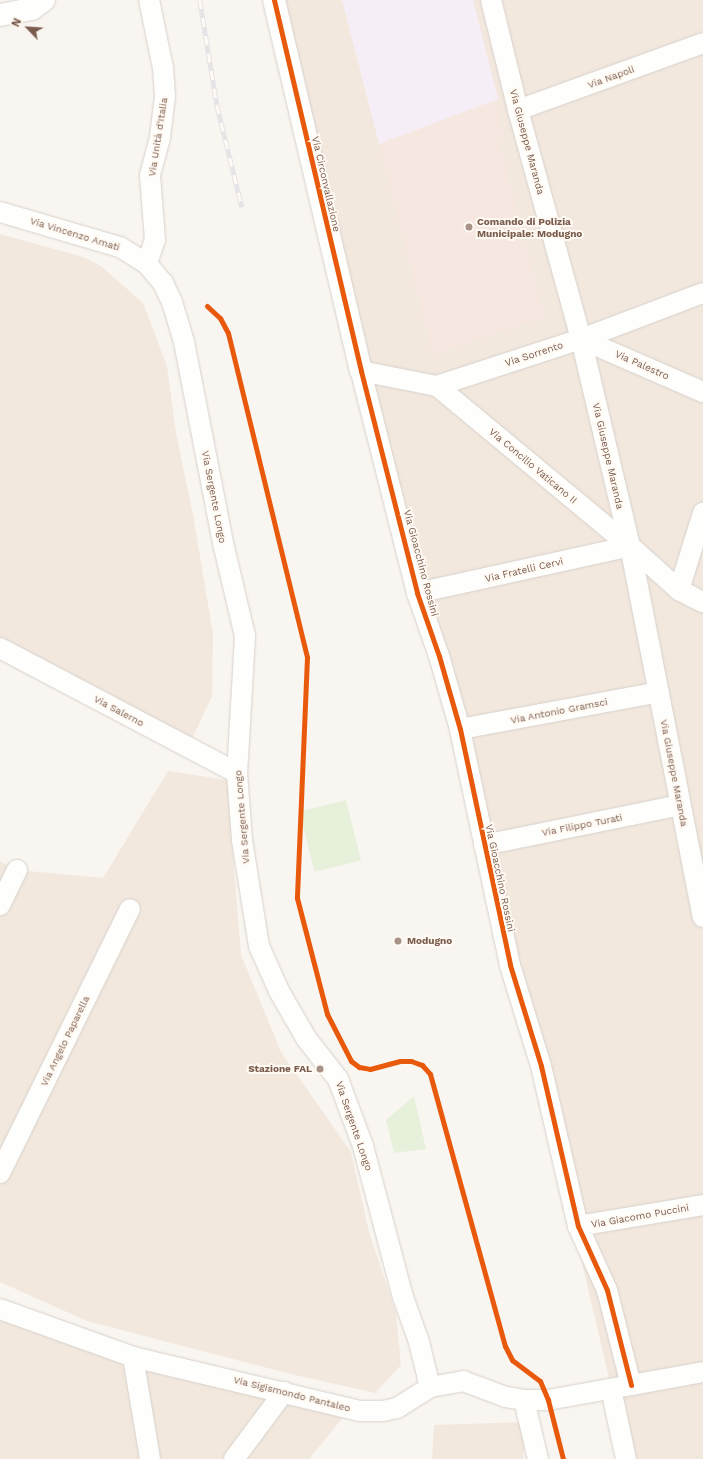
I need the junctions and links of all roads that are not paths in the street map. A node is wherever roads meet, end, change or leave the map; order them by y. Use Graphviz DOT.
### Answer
graph roads {
  1 [pos="44,0"];
  2 [pos="148,0"];
  3 [pos="274,0"];
  4 [pos="491,0"];
  5 [pos="0,15"];
  6 [pos="703,43"];
  7 [pos="518,110"];
  8 [pos="0,212"];
  9 [pos="147,264"];
  10 [pos="703,293"];
  11 [pos="581,338"];
  12 [pos="361,371"];
  13 [pos="437,386"];
  14 [pos="703,392"];
  15 [pos="703,513"];
  16 [pos="630,546"];
  17 [pos="679,590"];
  18 [pos="418,593"];
  19 [pos="703,602"];
  20 [pos="0,648"];
  21 [pos="659,692"];
  22 [pos="460,729"];
  23 [pos="237,774"];
  24 [pos="680,805"];
  25 [pos="484,845"];
  26 [pos="17,870"];
  27 [pos="0,905"];
  28 [pos="130,909"];
  29 [pos="703,917"];
  30 [pos="0,1173"];
  31 [pos="703,1205"];
  32 [pos="578,1226"];
  33 [pos="0,1309"];
  34 [pos="133,1357"];
  35 [pos="694,1374"];
  36 [pos="631,1385"];
  37 [pos="430,1387"];
  38 [pos="611,1389"];
  39 [pos="284,1392"];
  40 [pos="524,1400"];
  41 [pos="150,1459"];
  42 [pos="234,1459"];
  43 [pos="538,1459"];
  44 [pos="626,1459"];
  1 -- 5 [label="street"];
  2 -- 9 [label="street, Via Unità d'Italia"];
  3 -- 12 [label="street, Via Circonvallazione"];
  4 -- 7 [label="street, Via Giuseppe Maranda"];
  6 -- 7 [label="street, Via Napoli"];
  7 -- 11 [label="street, Via Giuseppe Maranda"];
  8 -- 9 [label="street, Via Vincenzo Amati"];
  9 -- 23 [label="street, Via Sergente Longo"];
  10 -- 11 [label="street, Via Sorrento"];
  11 -- 13 [label="street, Via Sorrento"];
  11 -- 14 [label="street, Via Palestro"];
  11 -- 16 [label="street, Via Giuseppe Maranda"];
  12 -- 13 [label="street, Via Sorrento"];
  12 -- 18 [label="street, Via Gioacchino Rossini"];
  13 -- 16 [label="street, Via Concilio Vaticano II"];
  15 -- 17 [label="street"];
  16 -- 17 [label="street, Via Concilio Vaticano II"];
  16 -- 18 [label="street, Via Fratelli Cervi"];
  16 -- 21 [label="street, Via Giuseppe Maranda"];
  17 -- 19 [label="street, Via Concilio Vaticano II"];
  18 -- 22 [label="street, Via Gioacchino Rossini"];
  20 -- 23 [label="street, Via Salerno"];
  21 -- 22 [label="street, Via Antonio Gramsci"];
  21 -- 24 [label="street, Via Giuseppe Maranda"];
  22 -- 25 [label="street, Via Gioacchino Rossini"];
  23 -- 37 [label="street, Via Sergente Longo"];
  24 -- 25 [label="street, Via Filippo Turati"];
  24 -- 29 [label="street, Via Giuseppe Maranda"];
  25 -- 32 [label="street, Via Gioacchino Rossini"];
  26 -- 27 [label="street"];
  28 -- 30 [label="street, Via Angelo Paparella"];
  31 -- 32 [label="street, Via Giacomo Puccini"];
  32 -- 36 [label="street, Via Gioacchino Rossini"];
  33 -- 34 [label="street, Via Sigismondo Pantaleo"];
  34 -- 39 [label="street, Via Sigismondo Pantaleo"];
  34 -- 41 [label="street"];
  35 -- 36 [label="street, Via Sigismondo Pantaleo"];
  36 -- 38 [label="street, Via Sigismondo Pantaleo"];
  37 -- 39 [label="street, Via Sigismondo Pantaleo"];
  37 -- 40 [label="street, Via Sigismondo Pantaleo"];
  38 -- 40 [label="street, Via Sigismondo Pantaleo"];
  38 -- 44 [label="street"];
  39 -- 42 [label="street"];
  40 -- 43 [label="street"];
}
